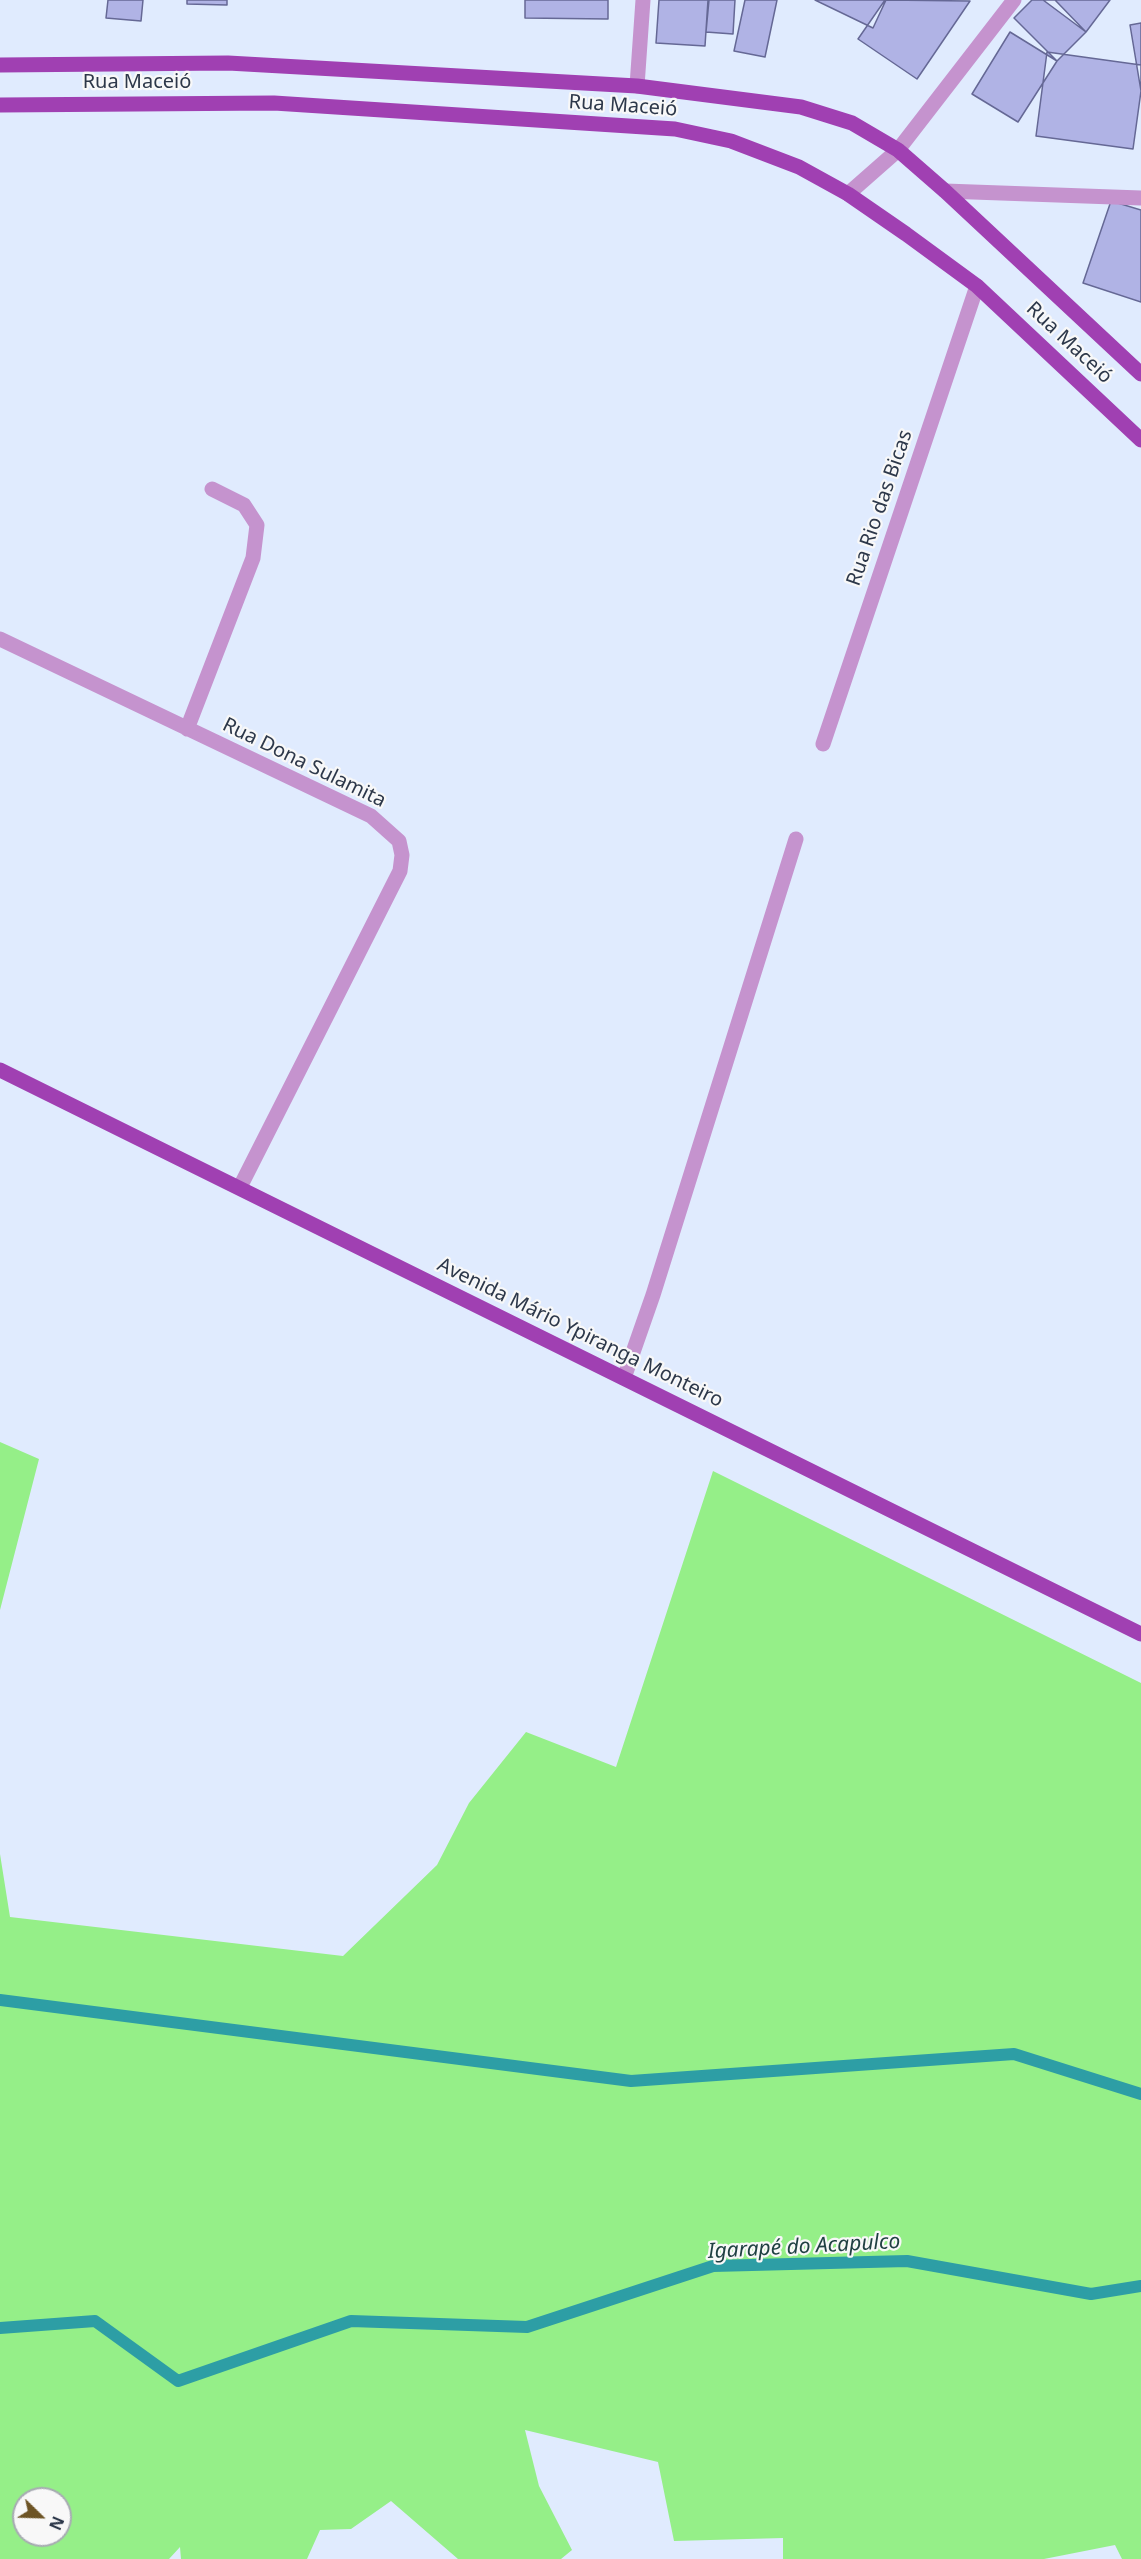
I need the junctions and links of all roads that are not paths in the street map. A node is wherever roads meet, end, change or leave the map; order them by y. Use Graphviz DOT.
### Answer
graph roads {
  1 [pos="643,0"];
  2 [pos="1014,0"];
  3 [pos="0,65"];
  4 [pos="638,86"];
  5 [pos="0,105"];
  6 [pos="898,150"];
  7 [pos="945,191"];
  8 [pos="848,194"];
  9 [pos="1141,198"];
  10 [pos="977,286"];
  11 [pos="1141,374"];
  12 [pos="1141,440"];
  13 [pos="212,489"];
  14 [pos="0,639"];
  15 [pos="187,729"];
  16 [pos="823,744"];
  17 [pos="796,839"];
  18 [pos="0,1070"];
  19 [pos="240,1188"];
  20 [pos="624,1378"];
  21 [pos="1141,1634"];
  1 -- 4 [label="street"];
  2 -- 6 [label="street"];
  3 -- 4 [label="main road, Rua Maceió"];
  4 -- 6 [label="main road, Rua Maceió"];
  5 -- 8 [label="main road, Rua Maceió"];
  6 -- 7 [label="main road, Rua Maceió"];
  6 -- 8 [label="street"];
  7 -- 9 [label="street"];
  7 -- 11 [label="main road, Rua Maceió"];
  8 -- 10 [label="main road, Rua Maceió"];
  10 -- 12 [label="main road, Rua Maceió"];
  10 -- 16 [label="street, Rua Rio das Bicas"];
  13 -- 15 [label="street"];
  14 -- 15 [label="street, Rua Dona Sulamita"];
  15 -- 19 [label="street, Rua Dona Sulamita"];
  17 -- 20 [label="street"];
  18 -- 19 [label="main road, Avenida Mário Ypiranga Monteiro"];
  19 -- 20 [label="main road, Avenida Mário Ypiranga Monteiro"];
  20 -- 21 [label="main road, Avenida Mário Ypiranga Monteiro"];
}
